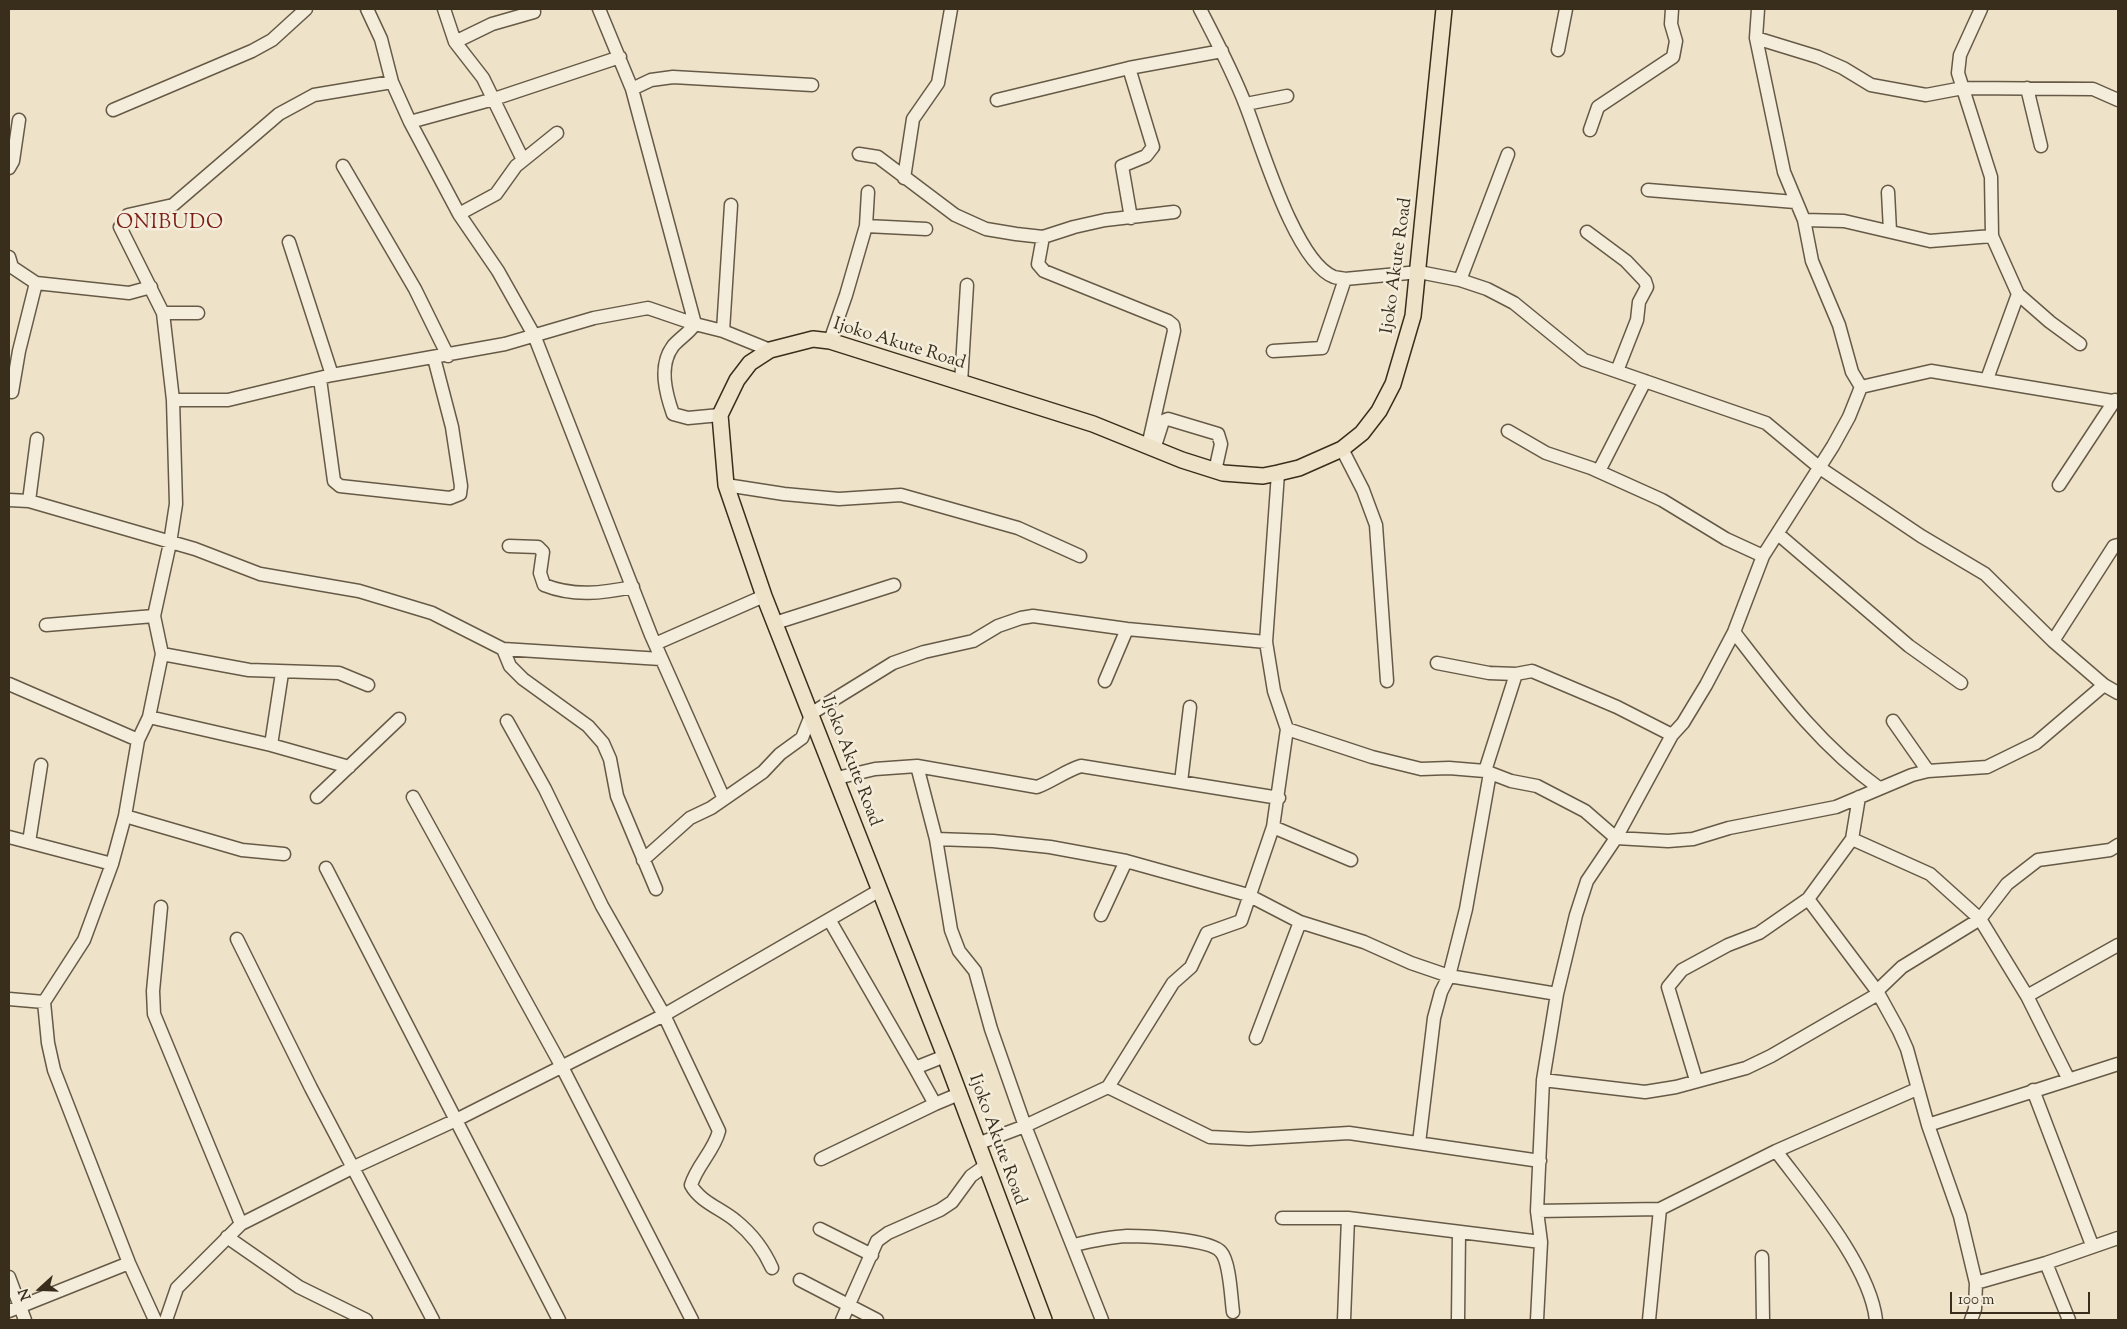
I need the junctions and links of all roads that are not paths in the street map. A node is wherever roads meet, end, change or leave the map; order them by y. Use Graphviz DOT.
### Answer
graph roads {
  1 [pos="306,9"];
  2 [pos="367,9"];
  3 [pos="444,9"];
  4 [pos="599,9"];
  5 [pos="951,9"];
  6 [pos="1200,9"];
  7 [pos="1444,9"];
  8 [pos="1566,9"];
  9 [pos="1672,9"];
  10 [pos="1758,9"];
  11 [pos="1981,9"];
  12 [pos="534,12"];
  13 [pos="1756,38"];
  14 [pos="455,42"];
  15 [pos="1558,50"];
  16 [pos="1222,52"];
  17 [pos="620,57"];
  18 [pos="1128,68"];
  19 [pos="392,82"];
  20 [pos="812,85"];
  21 [pos="1963,88"];
  22 [pos="2027,88"];
  23 [pos="632,89"];
  24 [pos="1287,96"];
  25 [pos="494,99"];
  26 [pos="997,100"];
  27 [pos="2118,100"];
  28 [pos="1246,104"];
  29 [pos="113,110"];
  30 [pos="19,120"];
  31 [pos="410,122"];
  32 [pos="1590,130"];
  33 [pos="557,134"];
  34 [pos="2041,146"];
  35 [pos="858,154"];
  36 [pos="1508,154"];
  37 [pos="523,160"];
  38 [pos="343,166"];
  39 [pos="9,168"];
  40 [pos="904,178"];
  41 [pos="1648,190"];
  42 [pos="868,192"];
  43 [pos="1888,192"];
  44 [pos="1796,202"];
  45 [pos="731,205"];
  46 [pos="1174,212"];
  47 [pos="459,214"];
  48 [pos="1131,218"];
  49 [pos="1804,220"];
  50 [pos="866,226"];
  51 [pos="926,229"];
  52 [pos="1890,231"];
  53 [pos="1587,232"];
  54 [pos="1992,236"];
  55 [pos="1043,237"];
  56 [pos="289,242"];
  57 [pos="10,265"];
  58 [pos="1419,272"];
  59 [pos="1345,279"];
  60 [pos="1460,280"];
  61 [pos="36,283"];
  62 [pos="967,285"];
  63 [pos="150,287"];
  64 [pos="2018,294"];
  65 [pos="163,313"];
  66 [pos="198,313"];
  67 [pos="695,324"];
  68 [pos="723,331"];
  69 [pos="534,336"];
  70 [pos="830,341"];
  71 [pos="2080,344"];
  72 [pos="770,350"];
  73 [pos="1273,351"];
  74 [pos="448,356"];
  75 [pos="434,358"];
  76 [pos="1618,371"];
  77 [pos="326,377"];
  78 [pos="1987,379"];
  79 [pos="1645,381"];
  80 [pos="961,383"];
  81 [pos="1861,387"];
  82 [pos="12,392"];
  83 [pos="172,400"];
  84 [pos="2117,401"];
  85 [pos="720,415"];
  86 [pos="1508,431"];
  87 [pos="37,439"];
  88 [pos="1151,447"];
  89 [pos="1342,449"];
  90 [pos="1820,468"];
  91 [pos="1214,471"];
  92 [pos="1599,471"];
  93 [pos="1278,473"];
  94 [pos="726,485"];
  95 [pos="2059,486"];
  96 [pos="9,500"];
  97 [pos="29,501"];
  98 [pos="1778,534"];
  99 [pos="170,543"];
  100 [pos="2118,545"];
  101 [pos="509,546"];
  102 [pos="1080,556"];
  103 [pos="1763,556"];
  104 [pos="894,585"];
  105 [pos="633,587"];
  106 [pos="764,596"];
  107 [pos="154,616"];
  108 [pos="775,622"];
  109 [pos="46,626"];
  110 [pos="1127,629"];
  111 [pos="1734,632"];
  112 [pos="2054,641"];
  113 [pos="1266,642"];
  114 [pos="655,644"];
  115 [pos="503,649"];
  116 [pos="162,654"];
  117 [pos="661,659"];
  118 [pos="1437,663"];
  119 [pos="282,673"];
  120 [pos="1516,674"];
  121 [pos="1105,681"];
  122 [pos="1387,681"];
  123 [pos="1961,683"];
  124 [pos="9,684"];
  125 [pos="368,685"];
  126 [pos="2104,685"];
  127 [pos="2118,693"];
  128 [pos="1190,707"];
  129 [pos="812,713"];
  130 [pos="148,717"];
  131 [pos="399,719"];
  132 [pos="507,721"];
  133 [pos="1893,721"];
  134 [pos="1287,728"];
  135 [pos="1672,735"];
  136 [pos="138,740"];
  137 [pos="271,745"];
  138 [pos="41,765"];
  139 [pos="918,766"];
  140 [pos="349,767"];
  141 [pos="1928,771"];
  142 [pos="1487,772"];
  143 [pos="837,778"];
  144 [pos="1181,782"];
  145 [pos="1879,788"];
  146 [pos="317,797"];
  147 [pos="413,797"];
  148 [pos="1859,797"];
  149 [pos="1278,798"];
  150 [pos="724,799"];
  151 [pos="126,816"];
  152 [pos="1273,827"];
  153 [pos="9,837"];
  154 [pos="1616,838"];
  155 [pos="936,839"];
  156 [pos="1852,839"];
  157 [pos="30,842"];
  158 [pos="2118,845"];
  159 [pos="284,854"];
  160 [pos="643,860"];
  161 [pos="1351,860"];
  162 [pos="1126,861"];
  163 [pos="112,864"];
  164 [pos="326,868"];
  165 [pos="656,889"];
  166 [pos="880,890"];
  167 [pos="1248,894"];
  168 [pos="1808,899"];
  169 [pos="161,907"];
  170 [pos="1101,915"];
  171 [pos="1980,919"];
  172 [pos="830,921"];
  173 [pos="1300,922"];
  174 [pos="237,939"];
  175 [pos="2118,945"];
  176 [pos="1449,976"];
  177 [pos="1877,992"];
  178 [pos="1556,994"];
  179 [pos="2027,996"];
  180 [pos="9,999"];
  181 [pos="44,1002"];
  182 [pos="664,1014"];
  183 [pos="1256,1038"];
  184 [pos="945,1056"];
  185 [pos="2118,1064"];
  186 [pos="562,1067"];
  187 [pos="915,1068"];
  188 [pos="2068,1078"];
  189 [pos="1543,1080"];
  190 [pos="1696,1080"];
  191 [pos="1108,1087"];
  192 [pos="1917,1089"];
  193 [pos="2033,1090"];
  194 [pos="959,1094"];
  195 [pos="935,1104"];
  196 [pos="456,1120"];
  197 [pos="1928,1125"];
  198 [pos="1025,1126"];
  199 [pos="1420,1142"];
  200 [pos="977,1144"];
  201 [pos="1776,1151"];
  202 [pos="821,1159"];
  203 [pos="1540,1162"];
  204 [pos="985,1166"];
  205 [pos="352,1168"];
  206 [pos="1660,1209"];
  207 [pos="1537,1211"];
  208 [pos="1282,1218"];
  209 [pos="1348,1218"];
  210 [pos="241,1224"];
  211 [pos="820,1229"];
  212 [pos="1459,1232"];
  213 [pos="227,1236"];
  214 [pos="2118,1238"];
  215 [pos="1541,1242"];
  216 [pos="1074,1245"];
  217 [pos="2092,1245"];
  218 [pos="872,1255"];
  219 [pos="1762,1257"];
  220 [pos="129,1263"];
  221 [pos="2046,1263"];
  222 [pos="772,1268"];
  223 [pos="9,1277"];
  224 [pos="800,1280"];
  225 [pos="1976,1284"];
  226 [pos="849,1306"];
  227 [pos="14,1309"];
  228 [pos="1233,1312"];
  229 [pos="25,1320"];
  230 [pos="154,1320"];
  231 [pos="166,1320"];
  232 [pos="366,1320"];
  233 [pos="433,1320"];
  234 [pos="559,1320"];
  235 [pos="692,1320"];
  236 [pos="842,1320"];
  237 [pos="877,1320"];
  238 [pos="1044,1320"];
  239 [pos="1102,1320"];
  240 [pos="1344,1320"];
  241 [pos="1458,1320"];
  242 [pos="1537,1320"];
  243 [pos="1649,1320"];
  244 [pos="1763,1320"];
  245 [pos="1876,1320"];
  246 [pos="1972,1320"];
  247 [pos="2069,1320"];
  1 -- 29 [label="street"];
  2 -- 19 [label="street"];
  3 -- 14 [label="street"];
  4 -- 17 [label="street"];
  5 -- 40 [label="street"];
  6 -- 16 [label="street"];
  7 -- 58 [label="main road, Ijoko Akute Road"];
  8 -- 15 [label="street"];
  9 -- 32 [label="street"];
  10 -- 13 [label="street"];
  11 -- 21 [label="street"];
  12 -- 14 [label="street"];
  13 -- 21 [label="street"];
  13 -- 44 [label="street"];
  14 -- 25 [label="street"];
  16 -- 18 [label="street"];
  16 -- 28 [label="street"];
  17 -- 23 [label="street"];
  17 -- 25 [label="street"];
  18 -- 26 [label="street"];
  18 -- 48 [label="street"];
  19 -- 31 [label="street"];
  19 -- 63 [label="street"];
  20 -- 23 [label="street"];
  21 -- 22 [label="street"];
  21 -- 54 [label="street"];
  22 -- 27 [label="street"];
  22 -- 34 [label="street"];
  23 -- 67 [label="street"];
  24 -- 28 [label="street"];
  25 -- 31 [label="street"];
  25 -- 37 [label="street"];
  28 -- 59 [label="street"];
  30 -- 39 [label="street"];
  31 -- 47 [label="street"];
  33 -- 37 [label="street"];
  35 -- 40 [label="street"];
  36 -- 60 [label="street"];
  37 -- 47 [label="street"];
  38 -- 74 [label="street"];
  40 -- 55 [label="street"];
  41 -- 44 [label="street"];
  42 -- 50 [label="street"];
  43 -- 52 [label="street"];
  44 -- 49 [label="street"];
  45 -- 68 [label="street"];
  46 -- 48 [label="street"];
  47 -- 69 [label="street"];
  48 -- 55 [label="street"];
  49 -- 52 [label="street"];
  49 -- 81 [label="street"];
  50 -- 51 [label="street"];
  50 -- 70 [label="street"];
  52 -- 54 [label="street"];
  53 -- 76 [label="street"];
  54 -- 64 [label="street"];
  55 -- 88 [label="street"];
  56 -- 77 [label="street"];
  57 -- 61 [label="street"];
  58 -- 59 [label="street"];
  58 -- 60 [label="street"];
  58 -- 89 [label="main road, Ijoko Akute Road"];
  59 -- 73 [label="street"];
  60 -- 76 [label="street"];
  61 -- 63 [label="street"];
  61 -- 82 [label="street"];
  62 -- 80 [label="street"];
  63 -- 65 [label="street"];
  64 -- 71 [label="street"];
  64 -- 78 [label="street"];
  65 -- 66 [label="street"];
  65 -- 83 [label="street"];
  67 -- 68 [label="street"];
  67 -- 69 [label="street"];
  67 -- 85 [label="street"];
  68 -- 72 [label="street"];
  69 -- 74 [label="street"];
  69 -- 105 [label="street"];
  70 -- 72 [label="main road, Ijoko Akute Road"];
  70 -- 80 [label="main road, Ijoko Akute Road"];
  72 -- 85 [label="main road, Ijoko Akute Road"];
  74 -- 75 [label="street"];
  75 -- 77 [label="street"];
  75 -- 77 [label="street"];
  76 -- 79 [label="street"];
  77 -- 83 [label="street"];
  78 -- 81 [label="street"];
  78 -- 84 [label="street"];
  79 -- 90 [label="street"];
  79 -- 92 [label="street"];
  80 -- 88 [label="main road, Ijoko Akute Road"];
  81 -- 90 [label="street"];
  83 -- 99 [label="street"];
  84 -- 95 [label="street"];
  85 -- 94 [label="main road, Ijoko Akute Road"];
  86 -- 92 [label="street"];
  87 -- 97 [label="street"];
  88 -- 91 [label="main road, Ijoko Akute Road"];
  88 -- 91 [label="street"];
  89 -- 93 [label="main road, Ijoko Akute Road"];
  89 -- 122 [label="street"];
  90 -- 98 [label="street"];
  90 -- 112 [label="street"];
  91 -- 93 [label="main road, Ijoko Akute Road"];
  92 -- 103 [label="street"];
  93 -- 113 [label="street"];
  94 -- 102 [label="street"];
  94 -- 106 [label="main road, Ijoko Akute Road"];
  96 -- 97 [label="street"];
  97 -- 99 [label="street"];
  98 -- 103 [label="street"];
  98 -- 123 [label="street"];
  99 -- 107 [label="street"];
  99 -- 115 [label="street"];
  100 -- 112 [label="street"];
  101 -- 105 [label="street"];
  103 -- 111 [label="street"];
  104 -- 108 [label="street"];
  105 -- 114 [label="street"];
  106 -- 108 [label="main road, Ijoko Akute Road"];
  106 -- 114 [label="street"];
  107 -- 109 [label="street"];
  107 -- 116 [label="street"];
  108 -- 129 [label="main road, Ijoko Akute Road"];
  110 -- 113 [label="street"];
  110 -- 121 [label="street"];
  110 -- 129 [label="street"];
  111 -- 135 [label="street"];
  111 -- 145 [label="street"];
  112 -- 126 [label="street"];
  113 -- 134 [label="street"];
  114 -- 117 [label="street"];
  115 -- 117 [label="street"];
  115 -- 160 [label="street"];
  116 -- 119 [label="street"];
  116 -- 130 [label="street"];
  117 -- 150 [label="street"];
  118 -- 120 [label="street"];
  119 -- 125 [label="street"];
  119 -- 137 [label="street"];
  120 -- 135 [label="street"];
  120 -- 142 [label="street"];
  124 -- 136 [label="street"];
  126 -- 127 [label="street"];
  126 -- 141 [label="street"];
  128 -- 144 [label="street"];
  129 -- 143 [label="main road, Ijoko Akute Road"];
  129 -- 150 [label="street"];
  130 -- 136 [label="street"];
  130 -- 137 [label="street"];
  131 -- 140 [label="street"];
  132 -- 182 [label="street"];
  133 -- 141 [label="street"];
  134 -- 142 [label="street"];
  134 -- 149 [label="street"];
  135 -- 154 [label="street"];
  136 -- 151 [label="street"];
  137 -- 140 [label="street"];
  138 -- 157 [label="street"];
  139 -- 143 [label="street"];
  139 -- 144 [label="street"];
  139 -- 155 [label="street"];
  140 -- 146 [label="street"];
  141 -- 145 [label="street"];
  142 -- 154 [label="street"];
  142 -- 176 [label="street"];
  143 -- 166 [label="main road, Ijoko Akute Road"];
  144 -- 149 [label="street"];
  145 -- 148 [label="street"];
  147 -- 186 [label="street"];
  148 -- 154 [label="street"];
  148 -- 156 [label="street"];
  149 -- 152 [label="street"];
  150 -- 160 [label="street"];
  151 -- 159 [label="street"];
  151 -- 163 [label="street"];
  152 -- 161 [label="street"];
  152 -- 167 [label="street"];
  153 -- 157 [label="street"];
  154 -- 178 [label="street"];
  155 -- 162 [label="street"];
  155 -- 198 [label="street"];
  156 -- 168 [label="street"];
  156 -- 171 [label="street"];
  157 -- 163 [label="street"];
  158 -- 171 [label="street"];
  160 -- 165 [label="street"];
  162 -- 167 [label="street"];
  162 -- 170 [label="street"];
  163 -- 181 [label="street"];
  164 -- 196 [label="street"];
  166 -- 172 [label="street"];
  166 -- 184 [label="main road, Ijoko Akute Road"];
  167 -- 173 [label="street"];
  167 -- 191 [label="street"];
  168 -- 177 [label="street"];
  168 -- 190 [label="street"];
  169 -- 210 [label="street"];
  171 -- 177 [label="street"];
  171 -- 179 [label="street"];
  172 -- 182 [label="street"];
  172 -- 187 [label="street"];
  173 -- 176 [label="street"];
  173 -- 183 [label="street"];
  174 -- 205 [label="street"];
  175 -- 179 [label="street"];
  176 -- 178 [label="street"];
  176 -- 199 [label="street"];
  177 -- 190 [label="street"];
  177 -- 192 [label="street"];
  178 -- 189 [label="street"];
  179 -- 188 [label="street"];
  180 -- 181 [label="street"];
  181 -- 220 [label="street"];
  182 -- 186 [label="street"];
  182 -- 222 [label="street"];
  184 -- 187 [label="street"];
  184 -- 194 [label="main road, Ijoko Akute Road"];
  185 -- 188 [label="street"];
  186 -- 196 [label="street"];
  186 -- 235 [label="street"];
  187 -- 195 [label="street"];
  188 -- 193 [label="street"];
  189 -- 190 [label="street"];
  189 -- 203 [label="street"];
  191 -- 198 [label="street"];
  191 -- 199 [label="street"];
  192 -- 197 [label="street"];
  192 -- 201 [label="street"];
  193 -- 197 [label="street"];
  193 -- 217 [label="street"];
  194 -- 195 [label="street"];
  194 -- 200 [label="main road, Ijoko Akute Road"];
  195 -- 202 [label="street"];
  196 -- 205 [label="street"];
  196 -- 234 [label="street"];
  197 -- 225 [label="street"];
  198 -- 200 [label="street"];
  198 -- 216 [label="street"];
  199 -- 203 [label="street"];
  200 -- 204 [label="main road, Ijoko Akute Road"];
  201 -- 206 [label="street"];
  201 -- 245 [label="street"];
  203 -- 207 [label="street"];
  204 -- 218 [label="street"];
  204 -- 238 [label="main road, Ijoko Akute Road"];
  205 -- 210 [label="street"];
  205 -- 233 [label="street"];
  206 -- 207 [label="street"];
  206 -- 243 [label="street"];
  207 -- 215 [label="street"];
  208 -- 209 [label="street"];
  209 -- 212 [label="street"];
  209 -- 240 [label="street"];
  210 -- 213 [label="street"];
  211 -- 218 [label="street"];
  212 -- 215 [label="street"];
  212 -- 241 [label="street"];
  213 -- 231 [label="street"];
  213 -- 232 [label="street"];
  214 -- 217 [label="street"];
  215 -- 242 [label="street"];
  216 -- 228 [label="street"];
  216 -- 239 [label="street"];
  217 -- 221 [label="street"];
  218 -- 226 [label="street"];
  219 -- 244 [label="street"];
  220 -- 227 [label="street"];
  220 -- 230 [label="street"];
  221 -- 225 [label="street"];
  221 -- 247 [label="street"];
  223 -- 227 [label="street"];
  224 -- 226 [label="street"];
  225 -- 246 [label="street"];
  226 -- 236 [label="street"];
  226 -- 237 [label="street"];
  227 -- 229 [label="street"];
}
